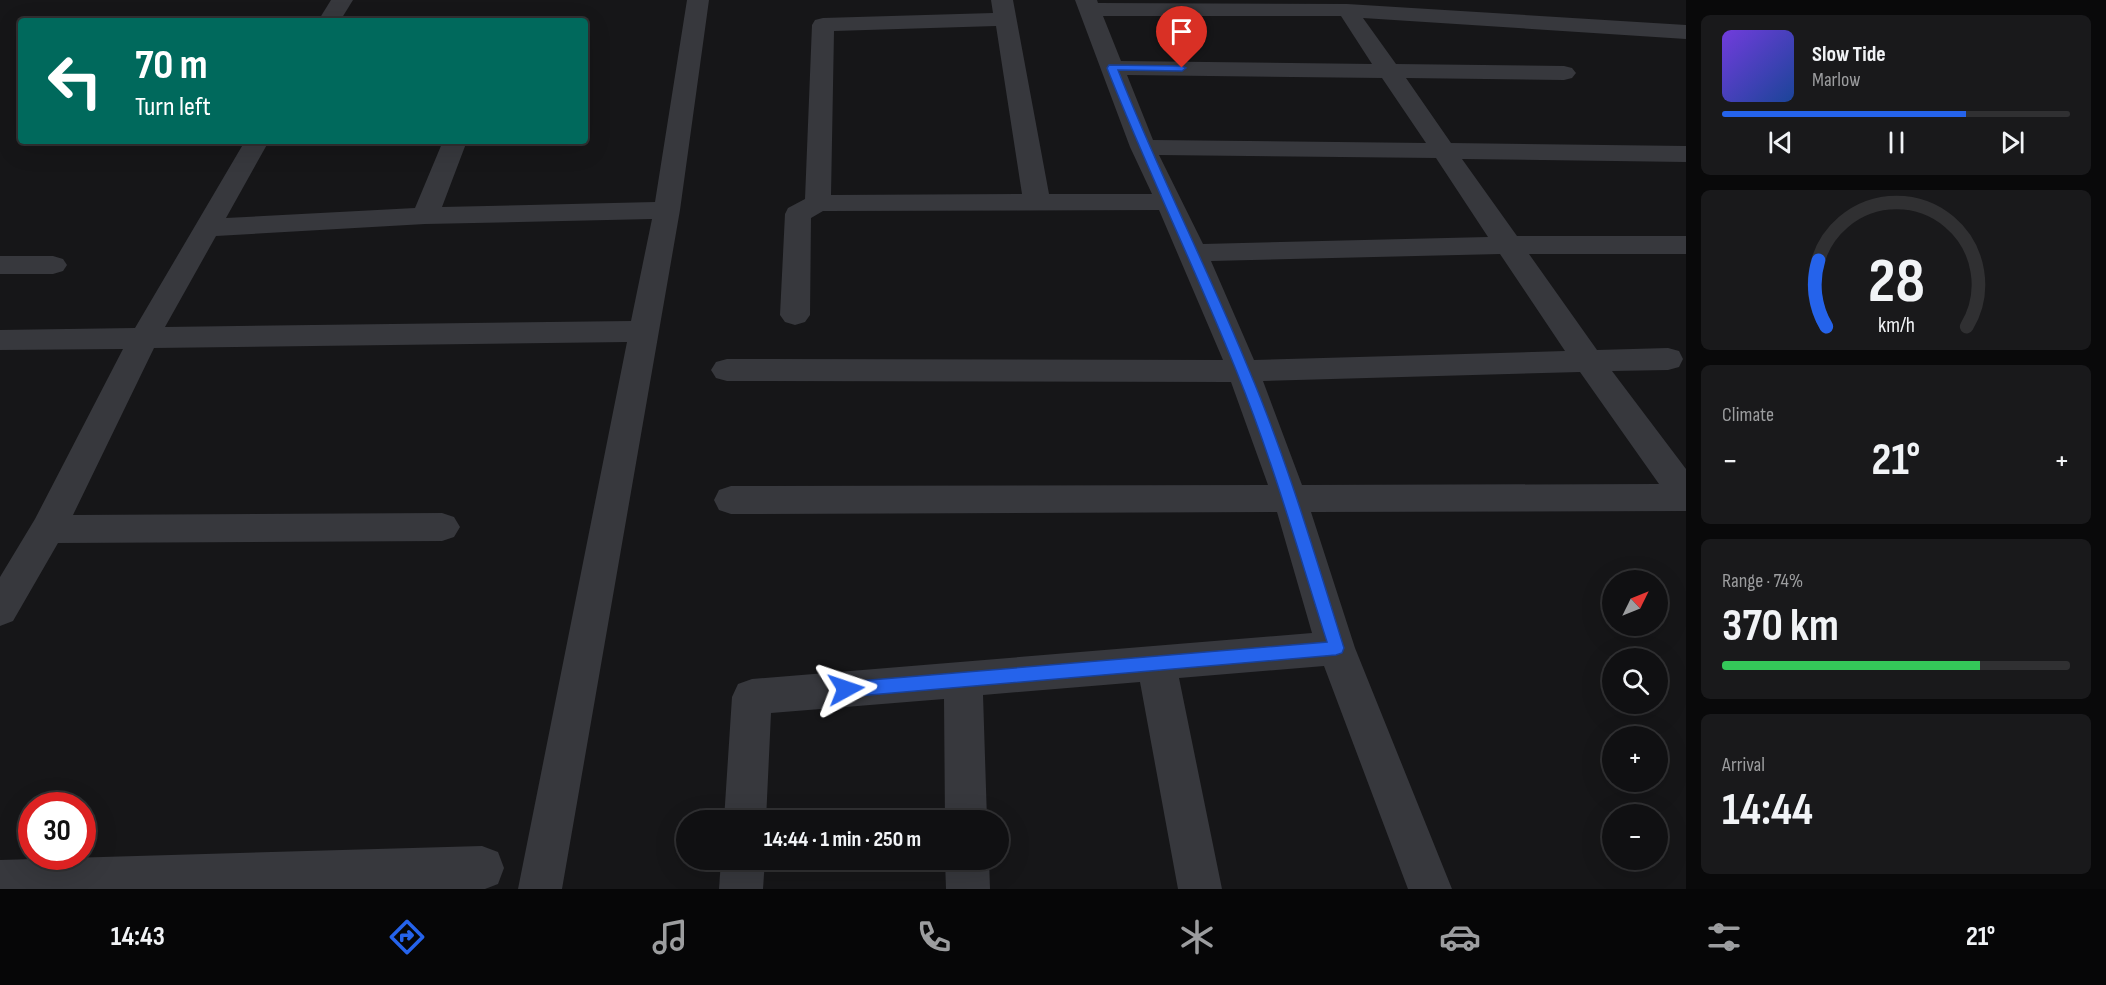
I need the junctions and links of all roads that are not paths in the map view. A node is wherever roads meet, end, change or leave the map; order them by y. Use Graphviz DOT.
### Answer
graph roads {
  1 [pos="342,0"];
  2 [pos="698,0"];
  3 [pos="1088,4"];
  4 [pos="1347,9"];
  5 [pos="1004,10"];
  6 [pos="331,18"];
  7 [pos="1686,32"];
  8 [pos="1112,68"];
  9 [pos="1389,71"];
  10 [pos="1564,73"];
  11 [pos="255,144"];
  12 [pos="454,144"];
  13 [pos="1143,147"];
  14 [pos="1446,153"];
  15 [pos="1686,154"];
  16 [pos="1037,202"];
  17 [pos="1170,202"];
  18 [pos="818,203"];
  19 [pos="667,210"];
  20 [pos="425,216"];
  21 [pos="206,228"];
  22 [pos="1509,245"];
  23 [pos="1686,245"];
  24 [pos="1193,253"];
  25 [pos="0,265"];
  26 [pos="53,265"];
  27 [pos="795,315"];
  28 [pos="645,331"];
  29 [pos="143,339"];
  30 [pos="0,340"];
  31 [pos="1668,359"];
  32 [pos="1588,361"];
  33 [pos="727,370"];
  34 [pos="1243,371"];
  35 [pos="1686,496"];
  36 [pos="1290,499"];
  37 [pos="731,500"];
  38 [pos="442,527"];
  39 [pos="48,529"];
  40 [pos="0,610"];
  41 [pos="1336,648"];
  42 [pos="1156,663"];
  43 [pos="963,680"];
  44 [pos="746,810"];
  45 [pos="966,810"];
  46 [pos="482,868"];
  47 [pos="742,870"];
  48 [pos="967,870"];
  49 [pos="0,882"];
  50 [pos="540,889"];
  51 [pos="741,889"];
  52 [pos="968,889"];
  53 [pos="1200,889"];
  54 [pos="1430,889"];
  1 -- 6 [label="street"];
  2 -- 19 [label="street"];
  3 -- 4 [label="street"];
  3 -- 8 [label="street"];
  4 -- 7 [label="street"];
  4 -- 9 [label="street"];
  5 -- 16 [label="street"];
  5 -- 18 [label="street"];
  8 -- 9 [label="street"];
  8 -- 13 [label="street"];
  9 -- 10 [label="street"];
  9 -- 14 [label="street"];
  11 -- 21 [label="street"];
  12 -- 20 [label="street"];
  13 -- 14 [label="street"];
  13 -- 17 [label="street"];
  14 -- 15 [label="street"];
  14 -- 22 [label="street"];
  16 -- 17 [label="street"];
  16 -- 18 [label="street"];
  17 -- 24 [label="street"];
  18 -- 27 [label="street"];
  19 -- 20 [label="street"];
  19 -- 28 [label="street"];
  20 -- 21 [label="street"];
  21 -- 29 [label="street"];
  22 -- 23 [label="street"];
  22 -- 24 [label="street"];
  22 -- 32 [label="street"];
  24 -- 34 [label="street"];
  25 -- 26 [label="street"];
  28 -- 29 [label="street"];
  28 -- 50 [label="street"];
  29 -- 30 [label="street"];
  29 -- 39 [label="street"];
  31 -- 32 [label="street"];
  32 -- 34 [label="street"];
  32 -- 35 [label="street"];
  33 -- 34 [label="street"];
  34 -- 36 [label="street"];
  35 -- 36 [label="street"];
  36 -- 37 [label="street"];
  36 -- 41 [label="street"];
  38 -- 39 [label="street"];
  39 -- 40 [label="street"];
  41 -- 42 [label="street"];
  41 -- 54 [label="street"];
  42 -- 43 [label="street"];
  42 -- 53 [label="street"];
  43 -- 44 [label="street"];
  43 -- 45 [label="street"];
  46 -- 49 [label="street"];
  47 -- 51 [label="street"];
  48 -- 52 [label="street"];
}
